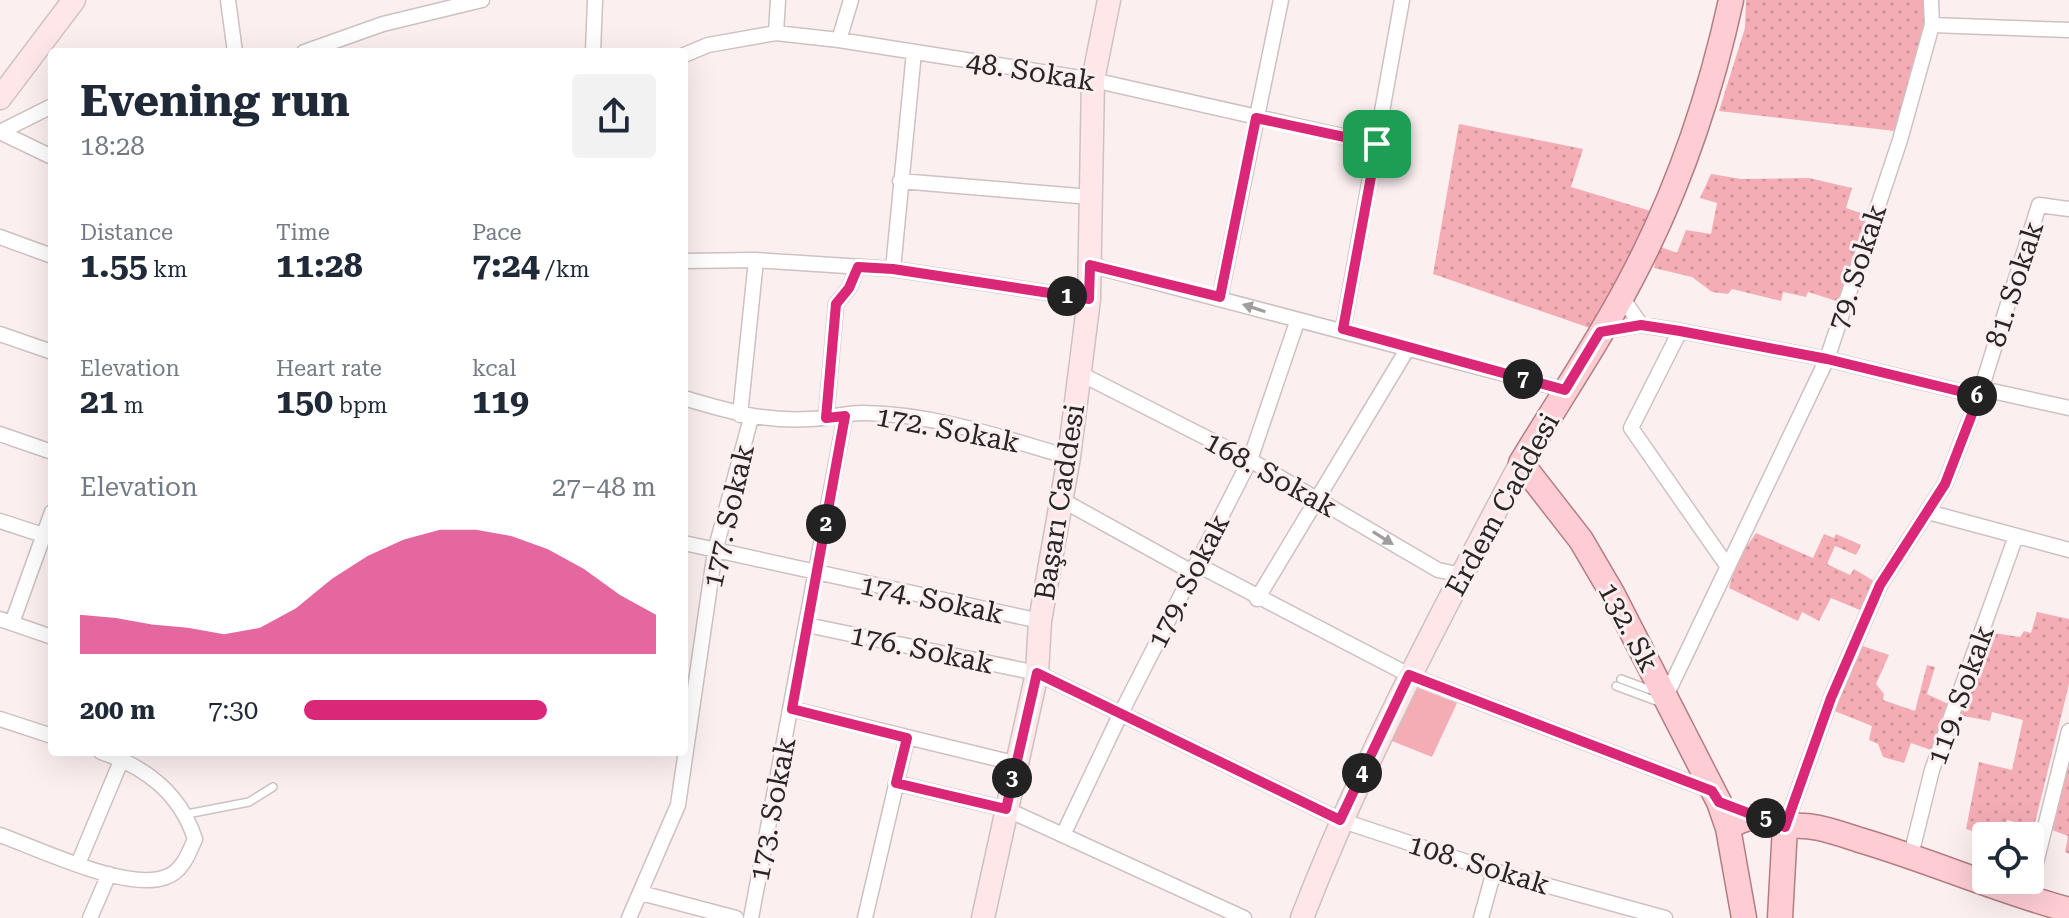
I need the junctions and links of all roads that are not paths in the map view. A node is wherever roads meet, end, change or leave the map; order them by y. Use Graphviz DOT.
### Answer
graph roads {
  1 [pos="74,0"];
  2 [pos="228,0"];
  3 [pos="482,0"];
  4 [pos="595,0"];
  5 [pos="778,0"];
  6 [pos="851,0"];
  7 [pos="1109,0"];
  8 [pos="1281,0"];
  9 [pos="1402,0"];
  10 [pos="1731,0"];
  11 [pos="1931,0"];
  12 [pos="1932,25"];
  13 [pos="2069,30"];
  14 [pos="776,33"];
  15 [pos="839,40"];
  16 [pos="234,48"];
  17 [pos="315,48"];
  18 [pos="593,48"];
  19 [pos="914,52"];
  20 [pos="688,53"];
  21 [pos="1093,80"];
  22 [pos="0,98"];
  23 [pos="48,108"];
  24 [pos="1256,118"];
  25 [pos="0,132"];
  26 [pos="1377,144"];
  27 [pos="48,155"];
  28 [pos="900,181"];
  29 [pos="1091,197"];
  30 [pos="2069,209"];
  31 [pos="0,237"];
  32 [pos="48,255"];
  33 [pos="756,260"];
  34 [pos="688,261"];
  35 [pos="1090,265"];
  36 [pos="858,267"];
  37 [pos="893,269"];
  38 [pos="1621,296"];
  39 [pos="1220,297"];
  40 [pos="1089,299"];
  41 [pos="1297,322"];
  42 [pos="1641,325"];
  43 [pos="1343,329"];
  44 [pos="1680,331"];
  45 [pos="1600,332"];
  46 [pos="0,334"];
  47 [pos="1408,348"];
  48 [pos="48,351"];
  49 [pos="1827,359"];
  50 [pos="1079,373"];
  51 [pos="1565,390"];
  52 [pos="1979,396"];
  53 [pos="688,399"];
  54 [pos="2069,408"];
  55 [pos="746,416"];
  56 [pos="845,416"];
  57 [pos="826,418"];
  58 [pos="0,434"];
  59 [pos="48,451"];
  60 [pos="1069,457"];
  61 [pos="1250,460"];
  62 [pos="1521,463"];
  63 [pos="1317,497"];
  64 [pos="1062,500"];
  65 [pos="1928,512"];
  66 [pos="0,521"];
  67 [pos="48,536"];
  68 [pos="2016,536"];
  69 [pos="688,544"];
  70 [pos="2069,550"];
  71 [pos="715,551"];
  72 [pos="1728,567"];
  73 [pos="1194,568"];
  74 [pos="817,575"];
  75 [pos="1462,575"];
  76 [pos="1257,599"];
  77 [pos="6,621"];
  78 [pos="1040,621"];
  79 [pos="807,625"];
  80 [pos="48,636"];
  81 [pos="1037,673"];
  82 [pos="1409,675"];
  83 [pos="1669,701"];
  84 [pos="792,709"];
  85 [pos="1120,715"];
  86 [pos="0,719"];
  87 [pos="2069,731"];
  88 [pos="48,735"];
  89 [pos="688,736"];
  90 [pos="907,738"];
  91 [pos="110,756"];
  92 [pos="685,756"];
  93 [pos="121,761"];
  94 [pos="1014,763"];
  95 [pos="896,783"];
  96 [pos="273,787"];
  97 [pos="1716,797"];
  98 [pos="1006,809"];
  99 [pos="187,814"];
  100 [pos="1750,817"];
  101 [pos="1340,820"];
  102 [pos="1785,827"];
  103 [pos="1728,828"];
  104 [pos="0,835"];
  105 [pos="1063,835"];
  106 [pos="1911,855"];
  107 [pos="78,864"];
  108 [pos="1494,871"];
  109 [pos="109,874"];
  110 [pos="1780,881"];
  111 [pos="1739,884"];
  112 [pos="641,893"];
  113 [pos="2027,899"];
  114 [pos="2069,910"];
  115 [pos="90,918"];
  116 [pos="629,918"];
  117 [pos="736,918"];
  118 [pos="751,918"];
  119 [pos="865,918"];
  120 [pos="983,918"];
  121 [pos="1244,918"];
  122 [pos="1302,918"];
  123 [pos="1481,918"];
  124 [pos="1665,918"];
  125 [pos="1744,918"];
  126 [pos="1780,918"];
  1 -- 22 [label="street"];
  2 -- 16 [label="street"];
  3 -- 17 [label="street"];
  4 -- 18 [label="street"];
  5 -- 14 [label="street"];
  6 -- 15 [label="street"];
  7 -- 21 [label="street, Başarı Caddesi"];
  8 -- 24 [label="street"];
  9 -- 26 [label="street"];
  10 -- 38 [label="main road, Erdem Caddesi"];
  11 -- 12 [label="street, 79. Sokak"];
  12 -- 13 [label="street"];
  12 -- 49 [label="street, 79. Sokak"];
  14 -- 15 [label="street, 48. Sokak"];
  14 -- 20 [label="street, 48. Sokak"];
  15 -- 19 [label="street, 48. Sokak"];
  19 -- 21 [label="street, 48. Sokak"];
  19 -- 28 [label="street"];
  21 -- 24 [label="street, 48. Sokak"];
  21 -- 29 [label="street, Başarı Caddesi"];
  23 -- 25 [label="street"];
  24 -- 26 [label="street, 48. Sokak"];
  24 -- 39 [label="street"];
  25 -- 27 [label="street"];
  26 -- 43 [label="street"];
  28 -- 29 [label="street"];
  28 -- 37 [label="street"];
  29 -- 35 [label="street, Başarı Caddesi"];
  30 -- 52 [label="street, 81. Sokak"];
  31 -- 32 [label="street"];
  33 -- 34 [label="street"];
  33 -- 36 [label="street"];
  33 -- 55 [label="street, 177. Sokak"];
  35 -- 39 [label="street"];
  35 -- 40 [label="street, Başarı Caddesi"];
  36 -- 37 [label="street"];
  36 -- 57 [label="street"];
  37 -- 40 [label="street"];
  38 -- 42 [label="street"];
  38 -- 45 [label="main road, Erdem Caddesi"];
  41 -- 39 [label="street, one-way"];
  40 -- 50 [label="street, Başarı Caddesi"];
  41 -- 43 [label="street"];
  41 -- 61 [label="street, 179. Sokak"];
  42 -- 44 [label="street"];
  42 -- 45 [label="street"];
  43 -- 47 [label="street"];
  44 -- 49 [label="street"];
  44 -- 72 [label="street"];
  45 -- 51 [label="main road, Erdem Caddesi"];
  46 -- 48 [label="street"];
  47 -- 51 [label="street"];
  47 -- 63 [label="street"];
  49 -- 52 [label="street"];
  49 -- 72 [label="street, 79. Sokak"];
  50 -- 60 [label="street, Başarı Caddesi"];
  50 -- 61 [label="street, 168. Sokak"];
  51 -- 62 [label="main road, Erdem Caddesi"];
  52 -- 54 [label="street"];
  52 -- 65 [label="street, 81. Sokak"];
  53 -- 55 [label="street, 172. Sokak"];
  55 -- 57 [label="street, 172. Sokak"];
  55 -- 71 [label="street, 177. Sokak"];
  56 -- 57 [label="street, 172. Sokak"];
  56 -- 60 [label="street, 172. Sokak"];
  56 -- 74 [label="street, 173. Sokak"];
  58 -- 59 [label="street"];
  60 -- 64 [label="street, Başarı Caddesi"];
  61 -- 63 [label="street, 168. Sokak"];
  61 -- 73 [label="street, 179. Sokak"];
  62 -- 75 [label="street, Erdem Caddesi"];
  62 -- 83 [label="main road, 132. Sk"];
  63 -- 75 [label="street, 168. Sokak, one-way"];
  63 -- 76 [label="street"];
  64 -- 73 [label="street"];
  64 -- 78 [label="street, Başarı Caddesi"];
  65 -- 68 [label="street"];
  65 -- 102 [label="street, 81. Sokak"];
  66 -- 67 [label="street"];
  67 -- 77 [label="street"];
  68 -- 70 [label="street"];
  68 -- 106 [label="street, 119. Sokak"];
  69 -- 71 [label="street, 174. Sokak"];
  71 -- 74 [label="street, 174. Sokak"];
  71 -- 89 [label="street, 177. Sokak"];
  72 -- 83 [label="street, 79. Sokak"];
  73 -- 76 [label="street"];
  73 -- 85 [label="street, 179. Sokak"];
  74 -- 78 [label="street, 174. Sokak"];
  74 -- 79 [label="street, 173. Sokak"];
  75 -- 82 [label="street, Erdem Caddesi"];
  76 -- 82 [label="street"];
  77 -- 80 [label="street"];
  78 -- 81 [label="street, Başarı Caddesi"];
  79 -- 81 [label="street, 176. Sokak"];
  79 -- 84 [label="street, 173. Sokak"];
  81 -- 85 [label="street, 176. Sokak"];
  81 -- 94 [label="street, Başarı Caddesi"];
  82 -- 97 [label="street"];
  82 -- 101 [label="street, Erdem Caddesi"];
  83 -- 83 [label="lane"];
  83 -- 97 [label="main road, 132. Sk"];
  84 -- 90 [label="street"];
  84 -- 118 [label="street, 173. Sokak"];
  85 -- 101 [label="street, 176. Sokak"];
  85 -- 105 [label="street, 179. Sokak"];
  86 -- 88 [label="street"];
  87 -- 113 [label="street"];
  90 -- 94 [label="street"];
  90 -- 95 [label="street"];
  91 -- 93 [label="street"];
  92 -- 112 [label="street, 177. Sokak"];
  93 -- 99 [label="street"];
  93 -- 107 [label="street"];
  94 -- 98 [label="street, Başarı Caddesi"];
  95 -- 98 [label="street"];
  95 -- 119 [label="street"];
  96 -- 99 [label="lane"];
  97 -- 100 [label="main road"];
  97 -- 103 [label="main road, 132. Sk"];
  98 -- 105 [label="street"];
  98 -- 120 [label="street, Başarı Caddesi"];
  99 -- 109 [label="street"];
  100 -- 102 [label="main road"];
  100 -- 103 [label="main road"];
  101 -- 108 [label="street, 108. Sokak"];
  101 -- 122 [label="street, Erdem Caddesi"];
  102 -- 106 [label="main road"];
  102 -- 110 [label="main road"];
  103 -- 111 [label="main road"];
  104 -- 107 [label="street"];
  105 -- 121 [label="street"];
  106 -- 113 [label="main road"];
  107 -- 109 [label="street"];
  108 -- 123 [label="street"];
  108 -- 124 [label="street, 108. Sokak"];
  109 -- 115 [label="street"];
  110 -- 111 [label="main road"];
  110 -- 126 [label="main road"];
  111 -- 125 [label="main road"];
  112 -- 116 [label="street, 177. Sokak"];
  112 -- 117 [label="street"];
  113 -- 114 [label="main road"];
}
